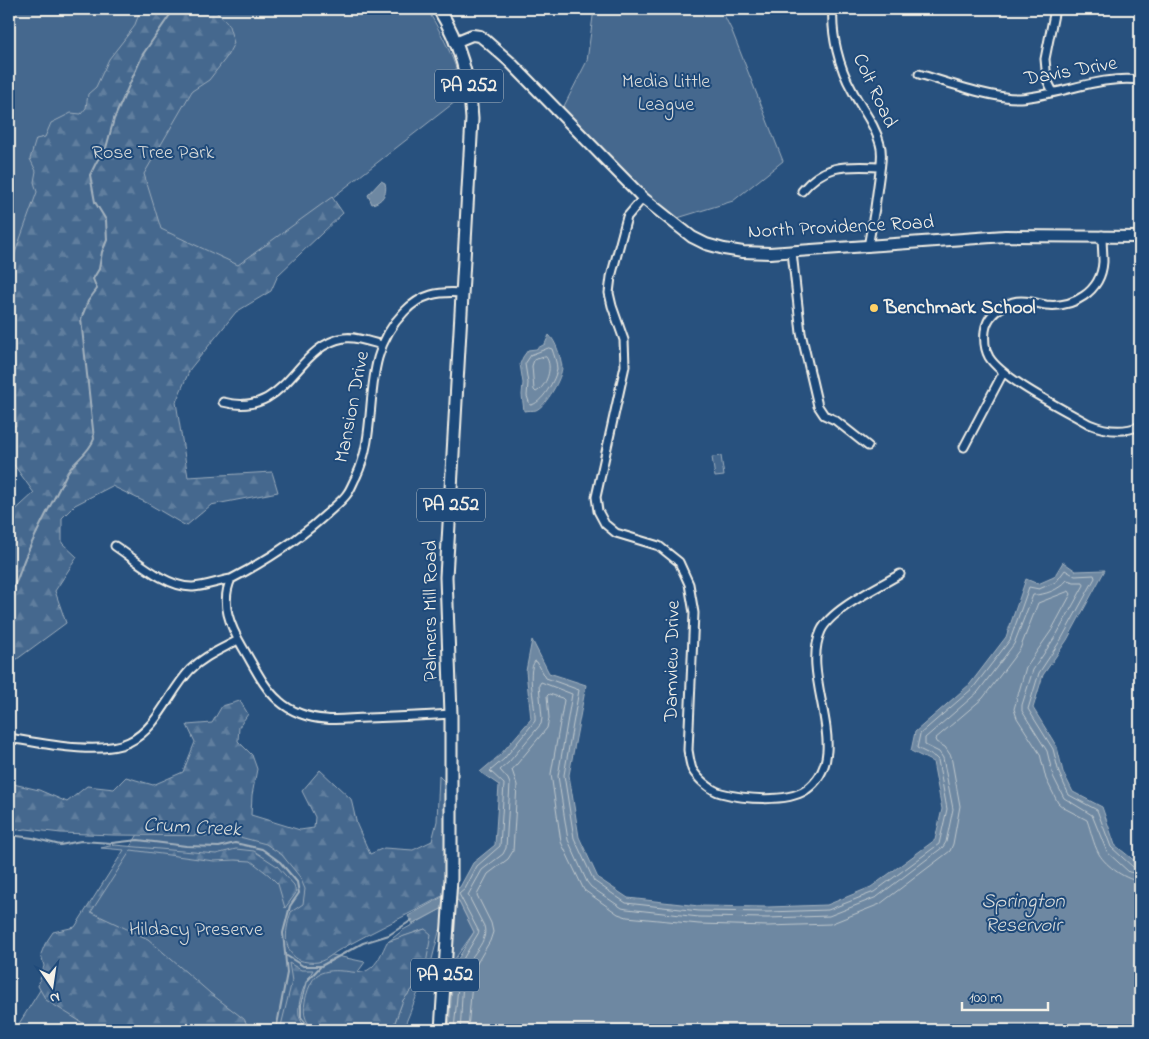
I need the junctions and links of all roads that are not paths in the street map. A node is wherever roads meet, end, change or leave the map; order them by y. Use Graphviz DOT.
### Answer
graph roads {
  1 [pos="439,9"];
  2 [pos="833,9"];
  3 [pos="1055,9"];
  4 [pos="455,42"];
  5 [pos="919,74"];
  6 [pos="1140,80"];
  7 [pos="1053,92"];
  8 [pos="880,167"];
  9 [pos="802,191"];
  10 [pos="643,198"];
  11 [pos="1102,236"];
  12 [pos="1140,236"];
  13 [pos="868,247"];
  14 [pos="792,252"];
  15 [pos="463,293"];
  16 [pos="382,345"];
  17 [pos="1003,374"];
  18 [pos="223,402"];
  19 [pos="1140,426"];
  20 [pos="868,446"];
  21 [pos="964,446"];
  22 [pos="115,546"];
  23 [pos="900,574"];
  24 [pos="231,579"];
  25 [pos="238,640"];
  26 [pos="451,714"];
  27 [pos="9,738"];
  28 [pos="441,1030"];
  1 -- 4 [label="main road, PA 252"];
  2 -- 8 [label="street, Colt Road"];
  3 -- 7 [label="street"];
  4 -- 10 [label="main road, North Providence Road"];
  4 -- 15 [label="main road, Palmers Mill Road / PA 252"];
  5 -- 7 [label="street, Davis Drive"];
  6 -- 7 [label="street, Davis Drive"];
  8 -- 9 [label="street"];
  8 -- 13 [label="street, Colt Road"];
  10 -- 14 [label="main road, North Providence Road"];
  10 -- 23 [label="street, Damview Drive"];
  11 -- 12 [label="main road, North Providence Road"];
  11 -- 13 [label="main road, North Providence Road"];
  11 -- 17 [label="street"];
  13 -- 14 [label="main road, North Providence Road"];
  14 -- 20 [label="street"];
  15 -- 16 [label="street, Mansion Drive"];
  15 -- 26 [label="main road, Palmers Mill Road / PA 252"];
  16 -- 18 [label="street"];
  16 -- 24 [label="street, Mansion Drive"];
  17 -- 19 [label="street"];
  17 -- 21 [label="street"];
  22 -- 24 [label="street, Mansion Drive"];
  24 -- 25 [label="street"];
  25 -- 26 [label="street"];
  25 -- 27 [label="street"];
  26 -- 28 [label="main road, Palmers Mill Road / PA 252"];
}
